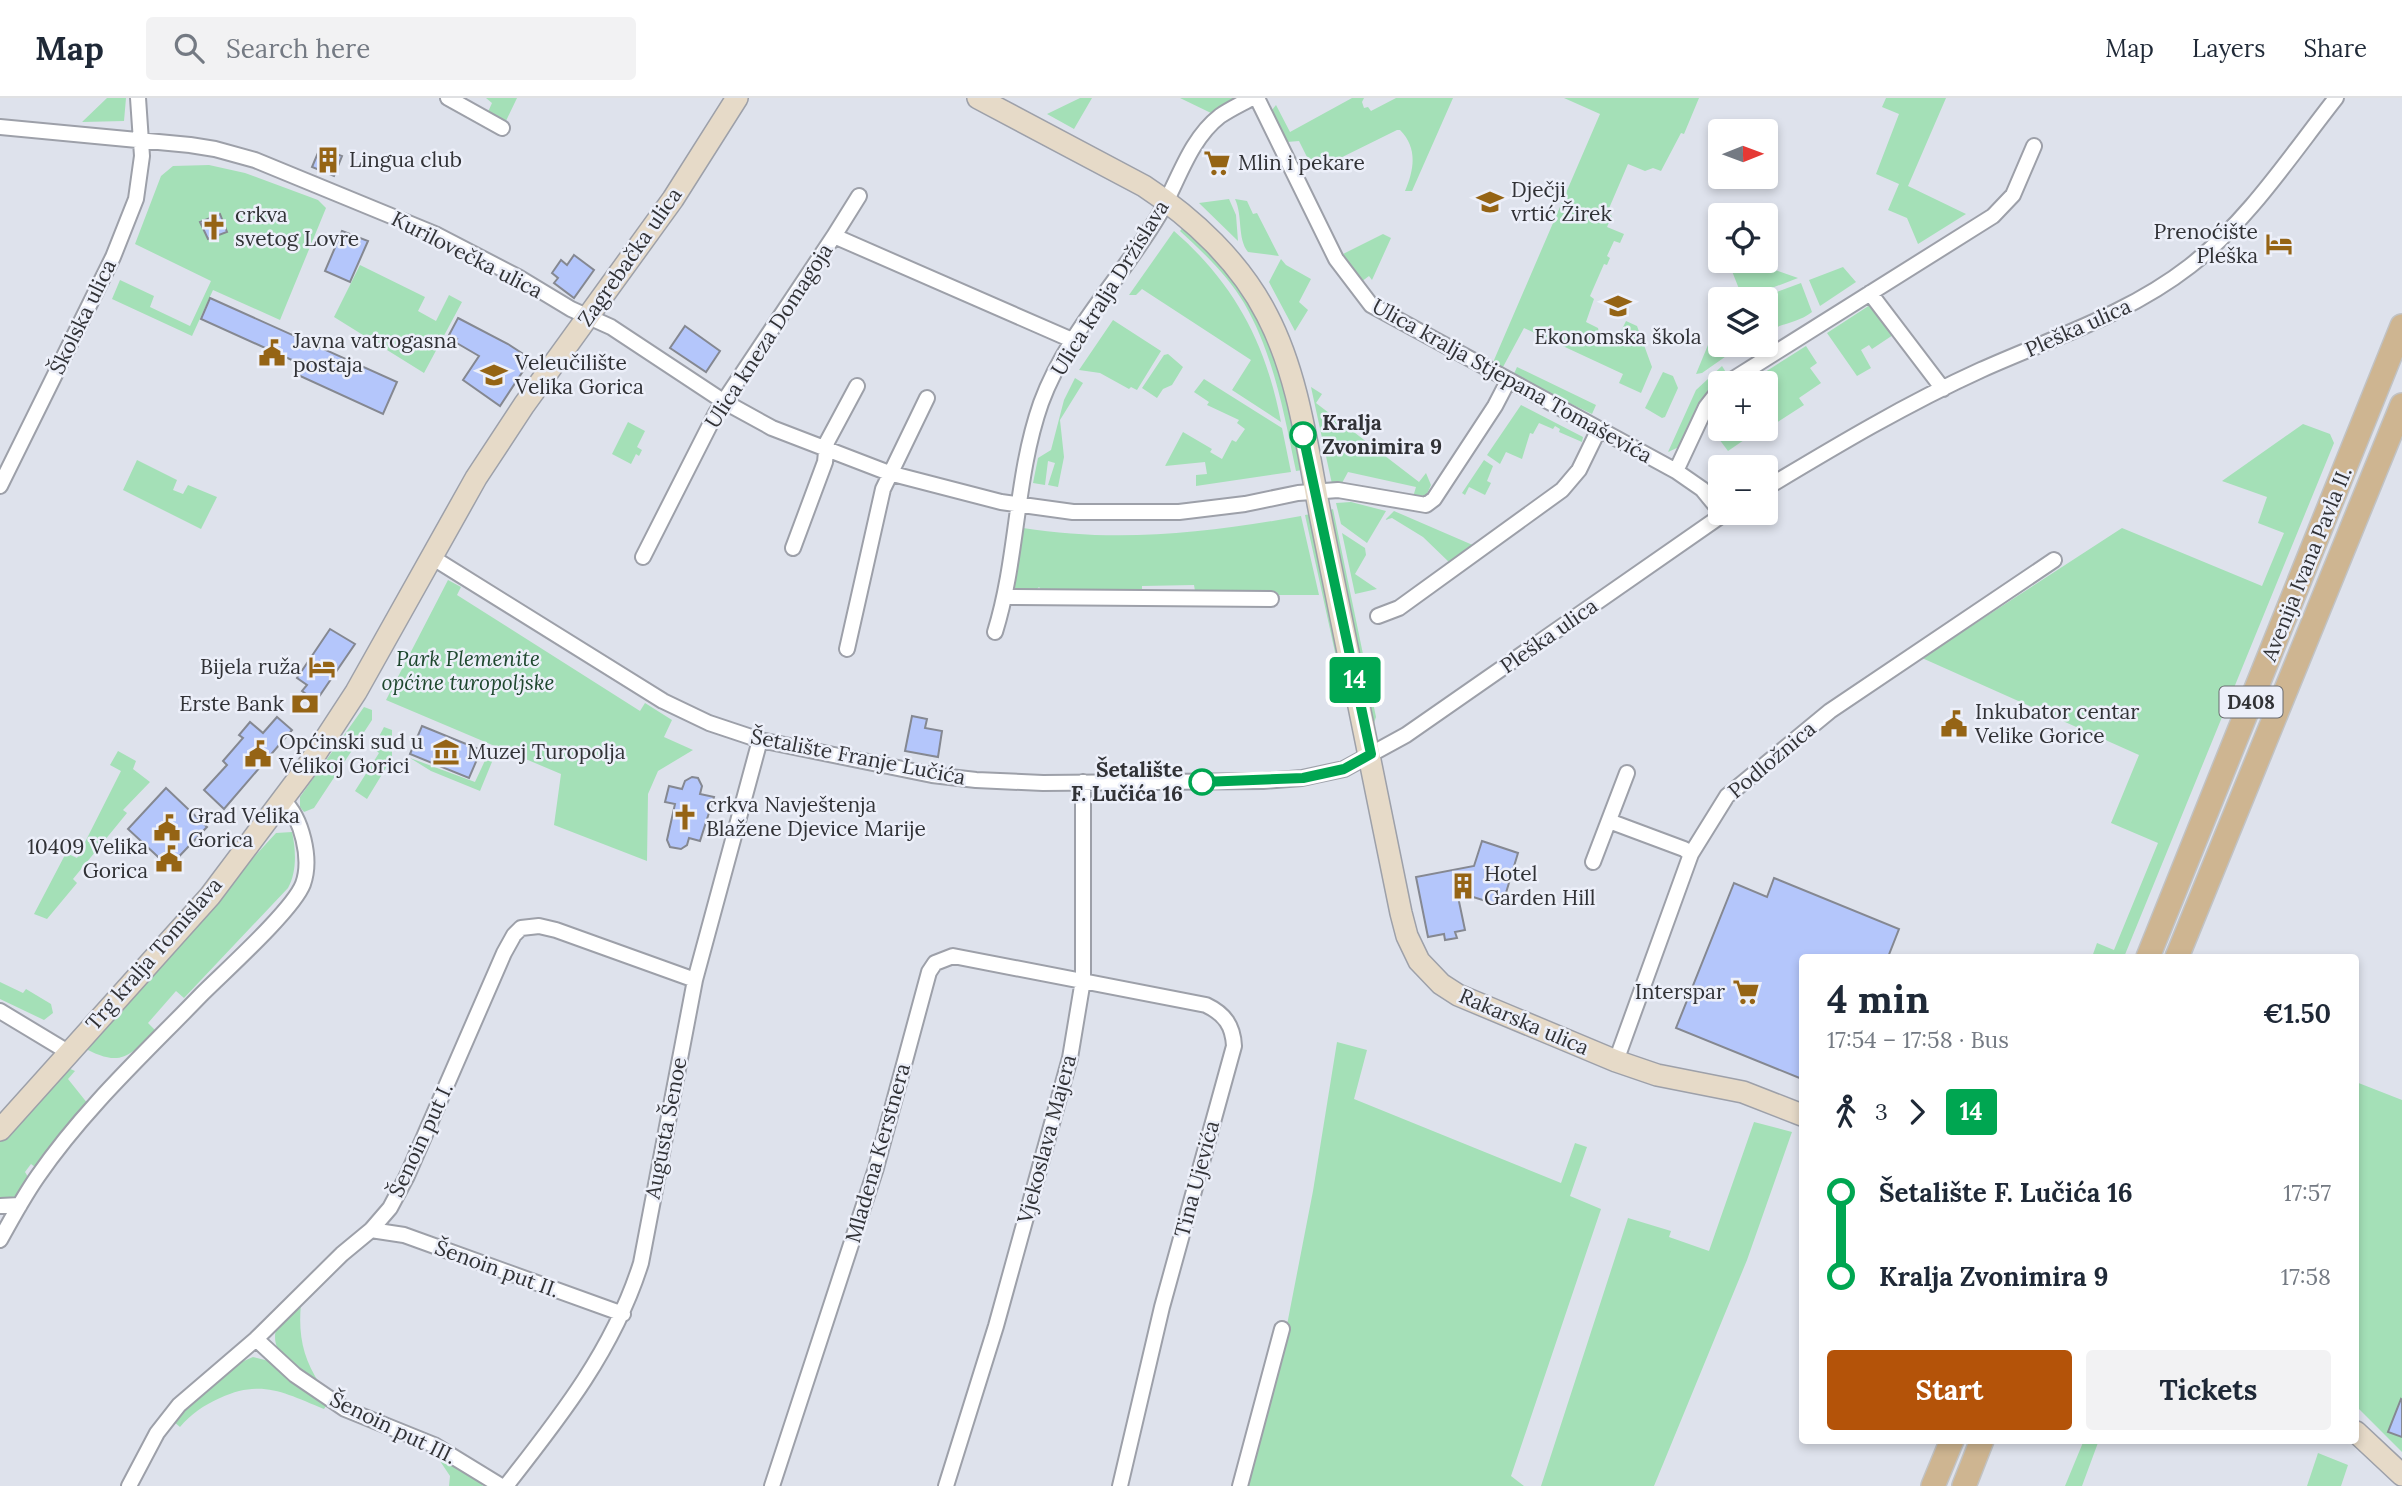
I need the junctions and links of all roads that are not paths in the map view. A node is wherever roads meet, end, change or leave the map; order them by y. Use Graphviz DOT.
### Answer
graph roads {
  1 [pos="138,98"];
  2 [pos="448,98"];
  3 [pos="737,98"];
  4 [pos="978,98"];
  5 [pos="1254,98"];
  6 [pos="2336,98"];
  7 [pos="1002,104"];
  8 [pos="0,127"];
  9 [pos="502,128"];
  10 [pos="142,142"];
  11 [pos="2034,146"];
  12 [pos="859,196"];
  13 [pos="1166,200"];
  14 [pos="834,236"];
  15 [pos="1870,293"];
  16 [pos="587,317"];
  17 [pos="2402,326"];
  18 [pos="1073,340"];
  19 [pos="1746,371"];
  20 [pos="1508,381"];
  21 [pos="857,386"];
  22 [pos="1943,388"];
  23 [pos="927,398"];
  24 [pos="723,401"];
  25 [pos="1708,404"];
  26 [pos="2402,405"];
  27 [pos="1598,431"];
  28 [pos="825,451"];
  29 [pos="1676,471"];
  30 [pos="889,473"];
  31 [pos="1778,481"];
  32 [pos="0,486"];
  33 [pos="1316,491"];
  34 [pos="1708,496"];
  35 [pos="1019,505"];
  36 [pos="1708,522"];
  37 [pos="793,548"];
  38 [pos="430,556"];
  39 [pos="643,557"];
  40 [pos="2054,561"];
  41 [pos="1006,597"];
  42 [pos="1271,598"];
  43 [pos="1378,616"];
  44 [pos="995,632"];
  45 [pos="847,649"];
  46 [pos="760,740"];
  47 [pos="1371,754"];
  48 [pos="1627,773"];
  49 [pos="1083,782"];
  50 [pos="283,800"];
  51 [pos="1609,821"];
  52 [pos="1691,854"];
  53 [pos="1593,862"];
  54 [pos="2149,954"];
  55 [pos="2178,954"];
  56 [pos="695,980"];
  57 [pos="1083,980"];
  58 [pos="0,1011"];
  59 [pos="68,1052"];
  60 [pos="1616,1060"];
  61 [pos="1799,1114"];
  62 [pos="0,1130"];
  63 [pos="20,1205"];
  64 [pos="0,1206"];
  65 [pos="371,1230"];
  66 [pos="0,1240"];
  67 [pos="622,1314"];
  68 [pos="1282,1329"];
  69 [pos="256,1339"];
  70 [pos="2359,1435"];
  71 [pos="1950,1444"];
  72 [pos="1980,1444"];
  73 [pos="2402,1475"];
  74 [pos="129,1486"];
  75 [pos="504,1486"];
  76 [pos="772,1486"];
  77 [pos="946,1486"];
  78 [pos="1120,1486"];
  79 [pos="1240,1486"];
  80 [pos="1933,1486"];
  81 [pos="1964,1486"];
  1 -- 10 [label="street"];
  2 -- 9 [label="street"];
  3 -- 16 [label="main road, Zagrebačka ulica"];
  4 -- 7 [label="main road, Rakarska ulica"];
  5 -- 13 [label="street, Ulica kralja Držislava"];
  5 -- 20 [label="street, Ulica kralja Stjepana Tomaševića"];
  6 -- 22 [label="street, Pleška ulica"];
  7 -- 13 [label="main road, Rakarska ulica"];
  8 -- 10 [label="street, Kurilovečka ulica"];
  10 -- 16 [label="street, Kurilovečka ulica"];
  10 -- 32 [label="street, Školska ulica"];
  11 -- 15 [label="street"];
  12 -- 14 [label="street"];
  13 -- 18 [label="street, Ulica kralja Držislava"];
  13 -- 33 [label="main road, Rakarska ulica"];
  14 -- 18 [label="street, Ulica kneza Domagoja"];
  14 -- 24 [label="street, Ulica kneza Domagoja"];
  15 -- 19 [label="street"];
  15 -- 22 [label="street"];
  16 -- 24 [label="street, Kurilovečka ulica"];
  16 -- 38 [label="main road, Zagrebačka ulica"];
  17 -- 54 [label="main road, Avenija Ivana Pavla II. / D408"];
  18 -- 35 [label="street, Ulica kralja Držislava"];
  20 -- 27 [label="street, Ulica kralja Stjepana Tomaševića"];
  20 -- 33 [label="street, Kurilovečka ulica"];
  21 -- 28 [label="street"];
  22 -- 31 [label="street, Pleška ulica"];
  23 -- 30 [label="street"];
  24 -- 28 [label="street, Kurilovečka ulica"];
  24 -- 39 [label="street, Ulica kneza Domagoja"];
  25 -- 29 [label="street, Ulica kralja Stjepana Tomaševića"];
  26 -- 55 [label="main road, Avenija Ivana Pavla II. / D408"];
  27 -- 29 [label="street, Ulica kralja Stjepana Tomaševića"];
  27 -- 43 [label="street"];
  28 -- 30 [label="street, Kurilovečka ulica"];
  28 -- 37 [label="street"];
  29 -- 34 [label="street, Ulica kralja Stjepana Tomaševića"];
  30 -- 35 [label="street, Kurilovečka ulica"];
  30 -- 45 [label="street"];
  33 -- 35 [label="street, Kurilovečka ulica"];
  33 -- 47 [label="main road, Rakarska ulica"];
  35 -- 41 [label="street, Ulica kralja Držislava"];
  36 -- 47 [label="street, Pleška ulica"];
  38 -- 46 [label="street, Šetalište Franje Lučića"];
  38 -- 50 [label="main road, Trg kralja Tomislava"];
  40 -- 52 [label="street, Podložnica"];
  41 -- 42 [label="street"];
  41 -- 44 [label="street, Ulica kralja Držislava"];
  46 -- 49 [label="street, Šetalište Franje Lučića"];
  46 -- 56 [label="street, Augusta Šenoe"];
  47 -- 49 [label="street, Šetalište Franje Lučića"];
  47 -- 60 [label="main road, Rakarska ulica"];
  48 -- 51 [label="street"];
  49 -- 57 [label="street, Vjekoslava Majera"];
  50 -- 59 [label="main road, Trg kralja Tomislava"];
  50 -- 63 [label="street"];
  51 -- 52 [label="street"];
  51 -- 53 [label="street"];
  52 -- 60 [label="street, Podložnica"];
  56 -- 65 [label="street, Šenoin put I."];
  56 -- 67 [label="street, Augusta Šenoe"];
  57 -- 76 [label="street, Mladena Kerstnera"];
  57 -- 77 [label="street, Vjekoslava Majera"];
  57 -- 78 [label="street, Tina Ujevića"];
  58 -- 59 [label="street"];
  59 -- 62 [label="main road, Trg kralja Tomislava"];
  60 -- 61 [label="main road, Rakarska ulica"];
  63 -- 64 [label="street"];
  63 -- 66 [label="street"];
  65 -- 67 [label="street, Šenoin put II."];
  65 -- 69 [label="street, Šenoin put I."];
  67 -- 75 [label="street, Augusta Šenoe"];
  68 -- 79 [label="street"];
  69 -- 74 [label="street, Šenoin put I."];
  69 -- 75 [label="street, Šenoin put III."];
  70 -- 73 [label="main road"];
  71 -- 80 [label="main road"];
  72 -- 81 [label="main road"];
}
